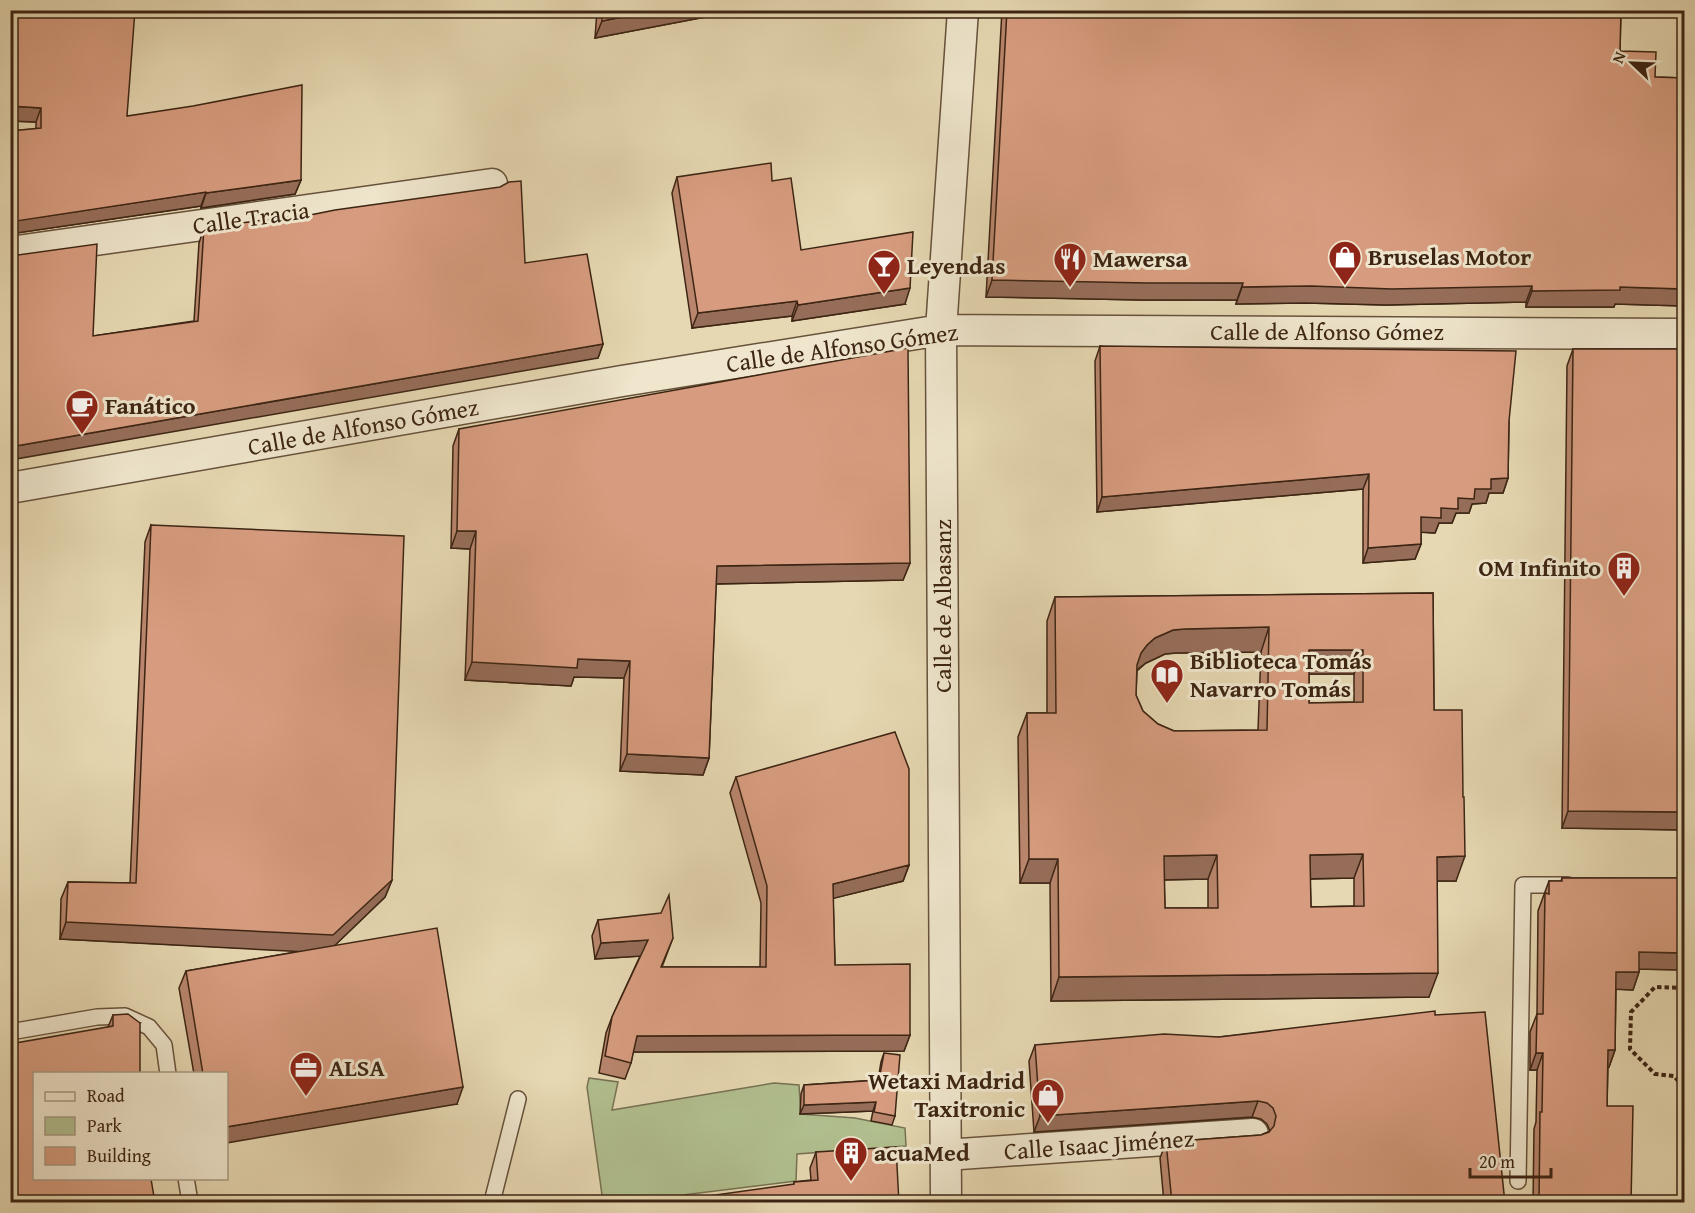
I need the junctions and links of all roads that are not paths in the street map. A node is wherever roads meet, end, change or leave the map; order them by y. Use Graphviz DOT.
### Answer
graph roads {
  1 [pos="963,10"];
  2 [pos="492,184"];
  3 [pos="10,252"];
  4 [pos="941,330"];
  5 [pos="1684,334"];
  6 [pos="10,488"];
  7 [pos="1581,885"];
  8 [pos="10,1032"];
  9 [pos="168,1072"];
  10 [pos="518,1099"];
  11 [pos="1253,1134"];
  12 [pos="945,1155"];
  13 [pos="186,1180"];
  14 [pos="1518,1181"];
  15 [pos="190,1203"];
  16 [pos="492,1203"];
  17 [pos="946,1203"];
  1 -- 4 [label="street, Calle de Albasanz"];
  2 -- 3 [label="street, Calle Tracia"];
  4 -- 5 [label="street, Calle de Alfonso Gómez"];
  4 -- 6 [label="street, Calle de Alfonso Gómez"];
  4 -- 12 [label="street, Calle de Albasanz"];
  7 -- 14 [label="lane"];
  8 -- 9 [label="lane"];
  10 -- 16 [label="lane"];
  11 -- 12 [label="street, Calle Isaac Jiménez"];
  12 -- 17 [label="street, Calle de Albasanz"];
  13 -- 15 [label="lane"];
}
